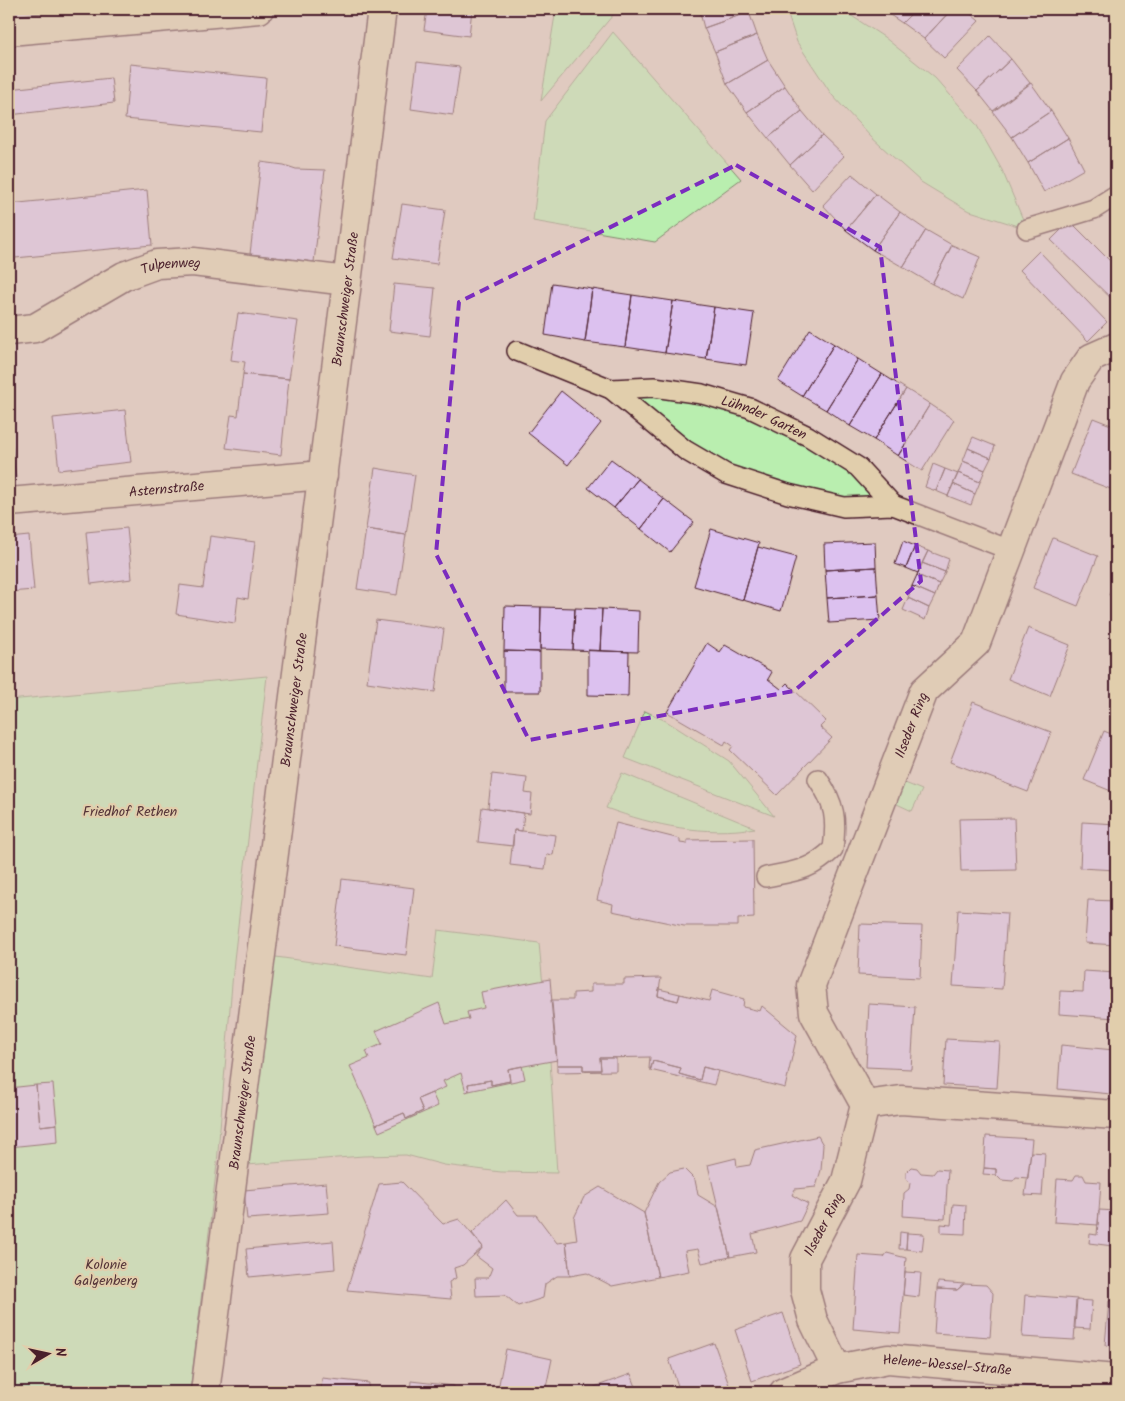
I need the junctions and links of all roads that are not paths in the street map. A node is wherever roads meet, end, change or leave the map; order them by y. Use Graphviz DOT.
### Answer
graph roads {
  1 [pos="259,9"];
  2 [pos="382,9"];
  3 [pos="9,32"];
  4 [pos="1116,195"];
  5 [pos="1027,229"];
  6 [pos="347,281"];
  7 [pos="9,331"];
  8 [pos="1116,347"];
  9 [pos="517,351"];
  10 [pos="611,389"];
  11 [pos="323,475"];
  12 [pos="9,502"];
  13 [pos="893,505"];
  14 [pos="1010,550"];
  15 [pos="818,779"];
  16 [pos="766,876"];
  17 [pos="865,1105"];
  18 [pos="1116,1115"];
  19 [pos="837,1369"];
  20 [pos="1116,1378"];
  21 [pos="205,1392"];
  22 [pos="784,1392"];
  1 -- 3 [label="street"];
  2 -- 6 [label="street, Braunschweiger Straße"];
  4 -- 5 [label="lane"];
  6 -- 7 [label="street, Tulpenweg"];
  6 -- 11 [label="street, Braunschweiger Straße"];
  8 -- 14 [label="street, Ilseder Ring"];
  9 -- 10 [label="lane, Lühnder Garten"];
  10 -- 13 [label="lane, Lühnder Garten"];
  10 -- 13 [label="lane, Lühnder Garten"];
  11 -- 12 [label="street, Asternstraße"];
  11 -- 21 [label="street, Braunschweiger Straße"];
  13 -- 14 [label="lane, Lühnder Garten"];
  14 -- 17 [label="street, Ilseder Ring"];
  15 -- 16 [label="lane"];
  17 -- 18 [label="street"];
  17 -- 19 [label="street, Ilseder Ring"];
  19 -- 20 [label="street, Helene-Wessel-Straße"];
  19 -- 22 [label="street, Helene-Wessel-Straße"];
}
